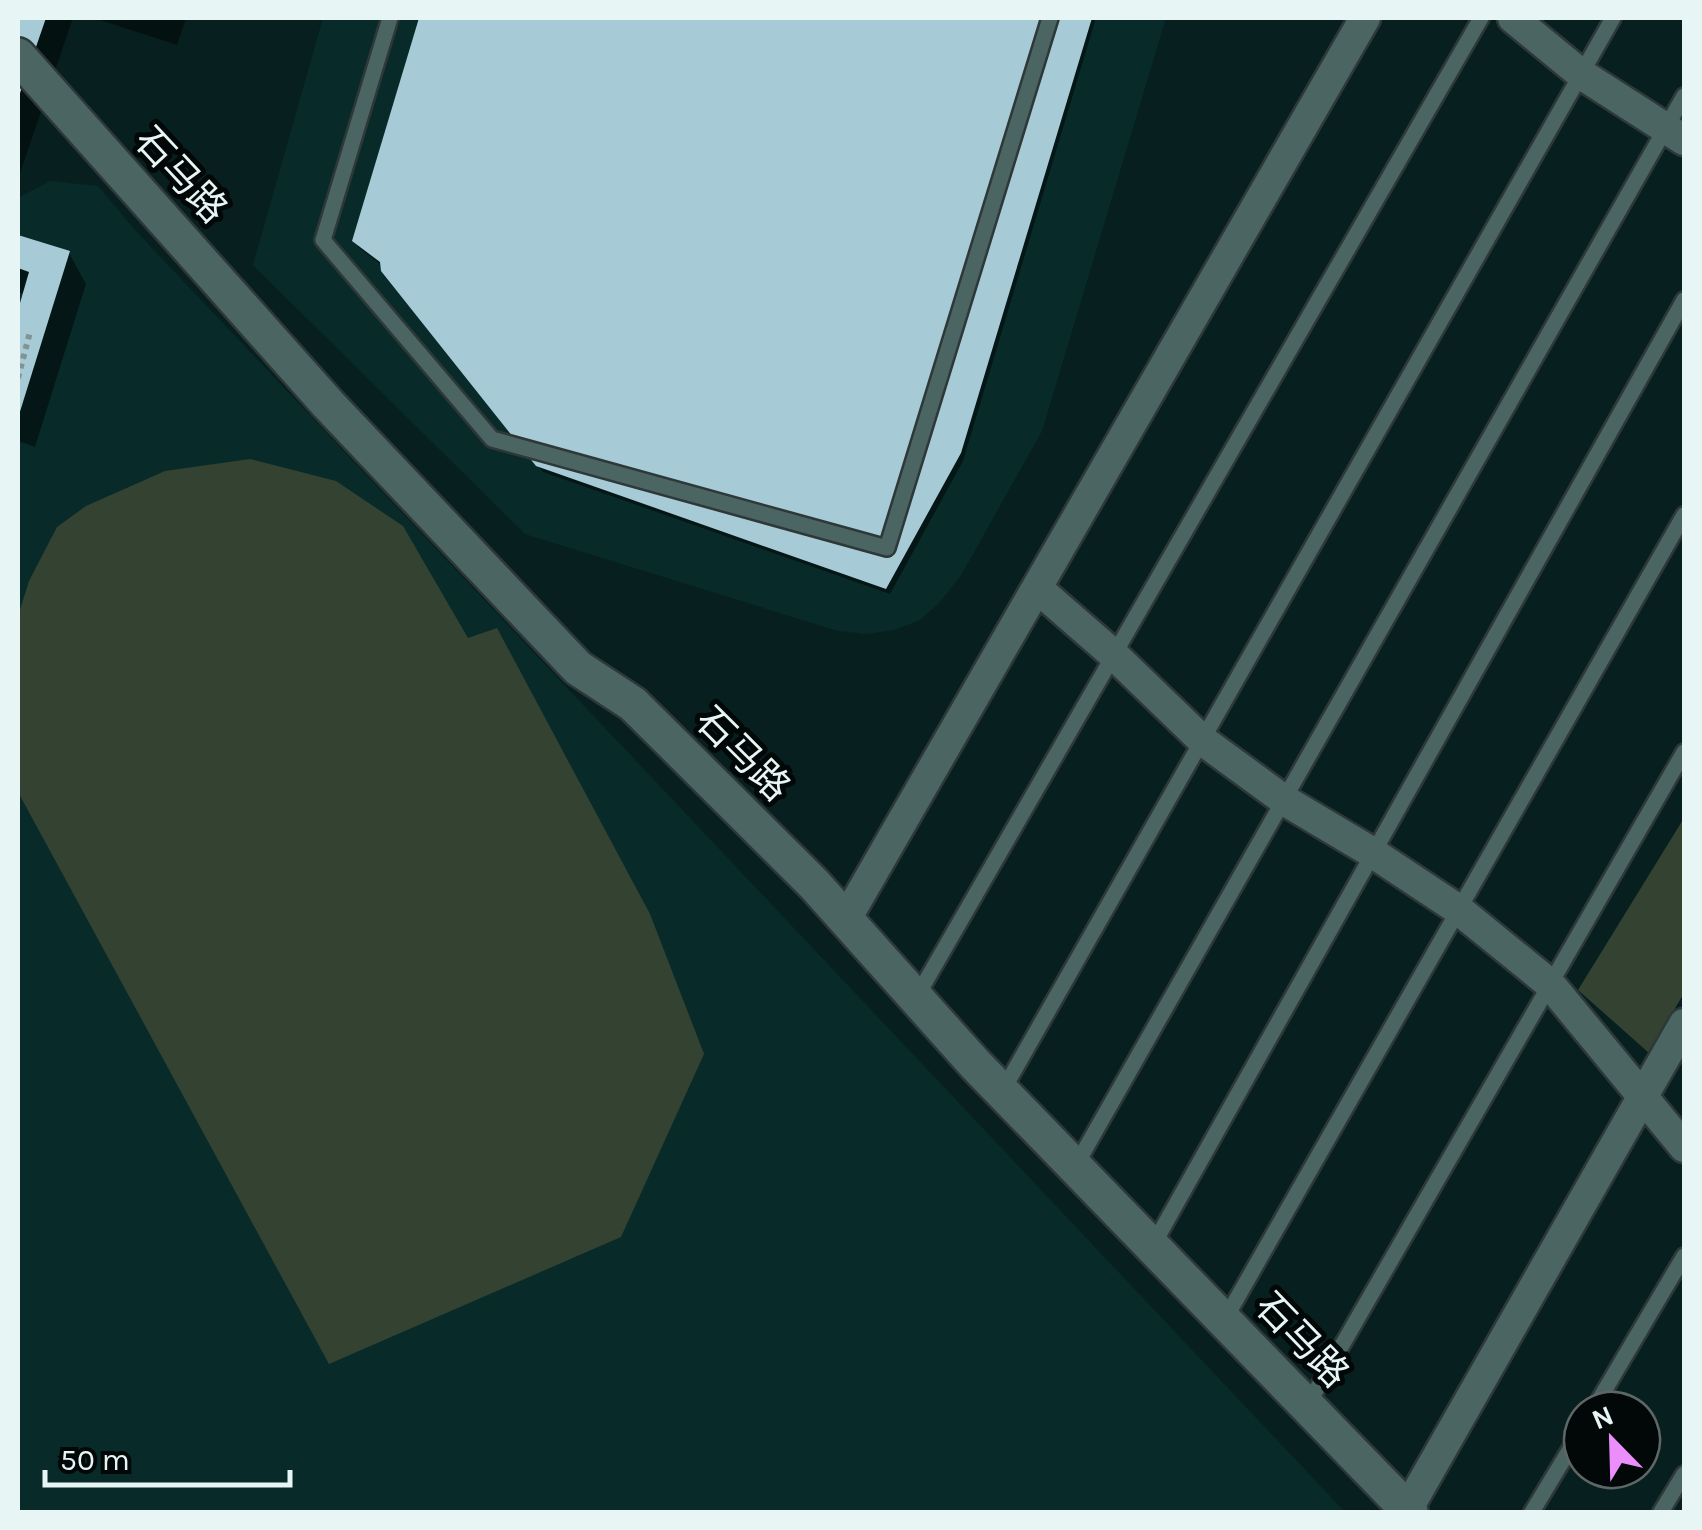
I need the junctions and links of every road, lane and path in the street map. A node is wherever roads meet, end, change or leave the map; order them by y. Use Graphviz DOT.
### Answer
graph roads {
  1 [pos="390,18"];
  2 [pos="1050,18"];
  3 [pos="1365,18"];
  4 [pos="1481,18"];
  5 [pos="1513,18"];
  6 [pos="1613,18"];
  7 [pos="18,56"];
  8 [pos="1581,74"];
  9 [pos="1684,96"];
  10 [pos="1676,134"];
  11 [pos="1684,300"];
  12 [pos="30,332"];
  13 [pos="18,378"];
  14 [pos="1684,515"];
  15 [pos="1037,588"];
  16 [pos="1114,655"];
  17 [pos="1202,740"];
  18 [pos="1684,752"];
  19 [pos="1284,800"];
  20 [pos="1374,853"];
  21 [pos="1459,910"];
  22 [pos="846,919"];
  23 [pos="1550,984"];
  24 [pos="916,998"];
  25 [pos="1684,1024"];
  26 [pos="1002,1092"];
  27 [pos="1642,1098"];
  28 [pos="1684,1147"];
  29 [pos="1075,1167"];
  30 [pos="1152,1246"];
  31 [pos="1684,1256"];
  32 [pos="1224,1321"];
  33 [pos="1605,1390"];
  34 [pos="1307,1406"];
  35 [pos="1562,1462"];
  36 [pos="1684,1474"];
  37 [pos="1409,1511"];
  38 [pos="1532,1512"];
  39 [pos="1661,1512"];
  1 -- 2 [label="lane"];
  3 -- 15 [label="street"];
  4 -- 16 [label="lane"];
  5 -- 8 [label="street"];
  6 -- 8 [label="lane"];
  7 -- 22 [label="street, 石马路"];
  8 -- 10 [label="street"];
  8 -- 17 [label="lane"];
  9 -- 10 [label="lane"];
  10 -- 19 [label="lane"];
  11 -- 20 [label="lane"];
  12 -- 13 [label="path"];
  14 -- 21 [label="lane"];
  15 -- 16 [label="street"];
  15 -- 22 [label="street"];
  16 -- 17 [label="street"];
  16 -- 24 [label="lane"];
  17 -- 19 [label="street"];
  17 -- 26 [label="lane"];
  18 -- 23 [label="lane"];
  19 -- 20 [label="street"];
  19 -- 29 [label="lane"];
  20 -- 21 [label="street"];
  20 -- 30 [label="lane"];
  21 -- 23 [label="street"];
  21 -- 32 [label="lane"];
  22 -- 24 [label="street, 石马路"];
  23 -- 27 [label="street"];
  23 -- 34 [label="lane"];
  24 -- 26 [label="street, 石马路"];
  25 -- 27 [label="street"];
  26 -- 29 [label="street, 石马路"];
  27 -- 28 [label="street"];
  27 -- 37 [label="street"];
  29 -- 30 [label="street, 石马路"];
  30 -- 32 [label="street, 石马路"];
  31 -- 33 [label="lane"];
  32 -- 34 [label="street, 石马路"];
  34 -- 37 [label="street, 石马路"];
  35 -- 38 [label="lane"];
  36 -- 39 [label="lane"];
}
